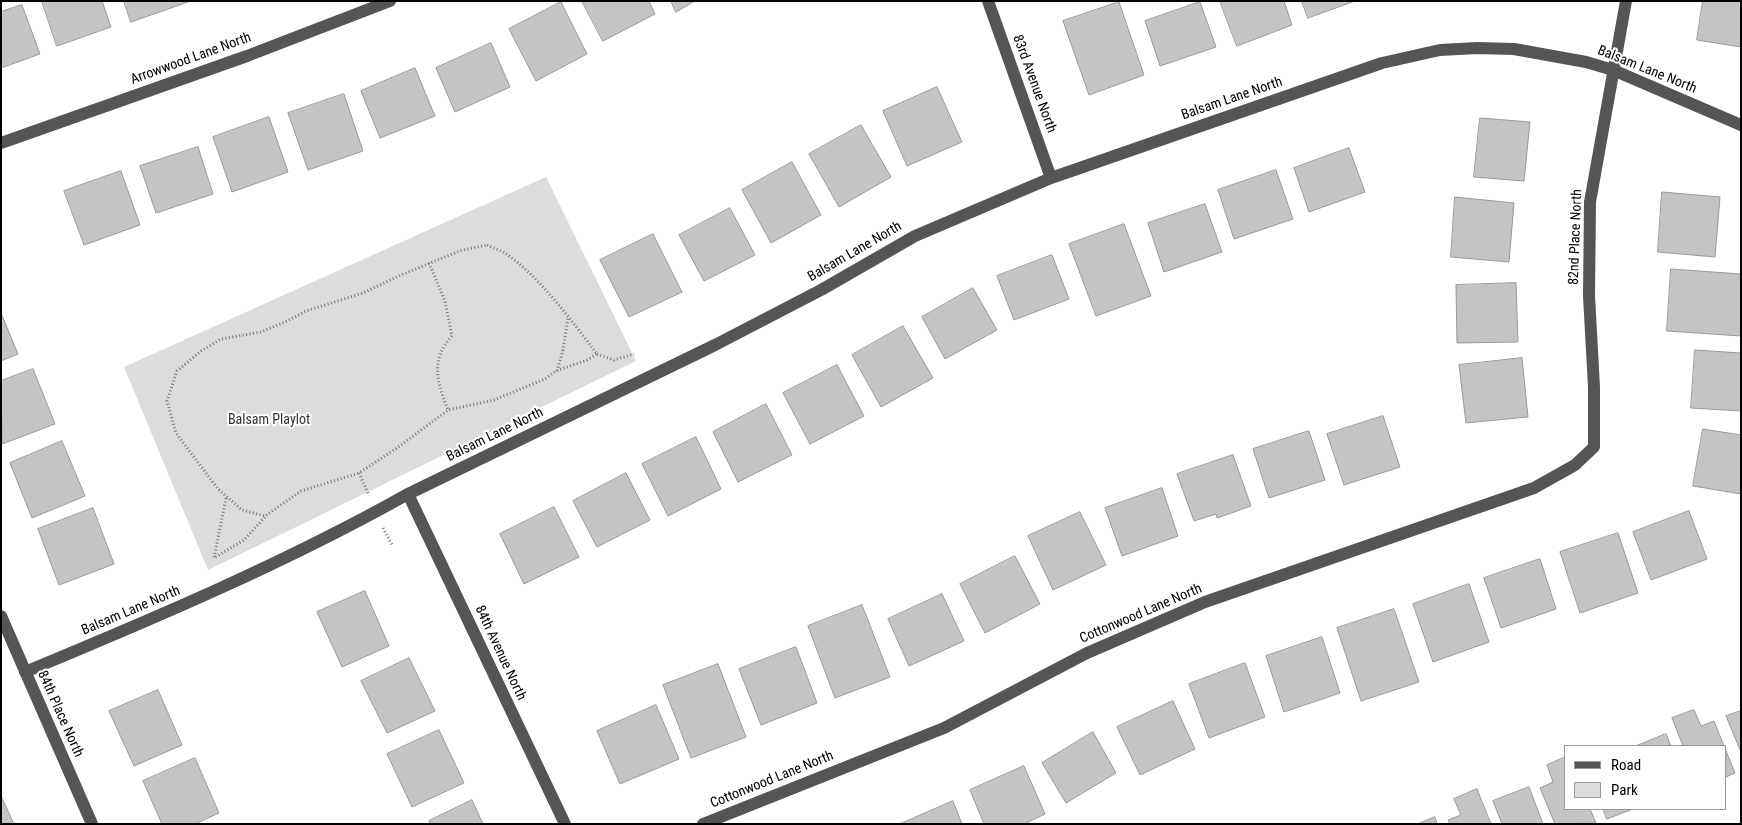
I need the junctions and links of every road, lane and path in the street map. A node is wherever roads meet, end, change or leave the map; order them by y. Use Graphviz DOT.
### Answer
graph roads {
  1 [pos="390,1"];
  2 [pos="988,1"];
  3 [pos="1626,1"];
  4 [pos="1613,70"];
  5 [pos="1741,125"];
  6 [pos="1,143"];
  7 [pos="1052,178"];
  8 [pos="429,263"];
  9 [pos="568,318"];
  10 [pos="597,354"];
  11 [pos="634,354"];
  12 [pos="556,372"];
  13 [pos="448,410"];
  14 [pos="1594,447"];
  15 [pos="408,494"];
  16 [pos="227,497"];
  17 [pos="267,515"];
  18 [pos="1,616"];
  19 [pos="24,672"];
  20 [pos="92,824"];
  21 [pos="565,824"];
  22 [pos="703,824"];
  1 -- 6 [label="street, Arrowwood Lane North"];
  2 -- 7 [label="street, 83rd Avenue North"];
  3 -- 4 [label="street, 82nd Place North"];
  4 -- 5 [label="street, Balsam Lane North"];
  4 -- 7 [label="street, Balsam Lane North"];
  4 -- 14 [label="street, 82nd Place North"];
  7 -- 15 [label="street, Balsam Lane North"];
  8 -- 9 [label="path"];
  8 -- 13 [label="path"];
  8 -- 16 [label="path"];
  9 -- 10 [label="path"];
  9 -- 12 [label="path"];
  10 -- 11 [label="path"];
  10 -- 12 [label="path"];
  12 -- 13 [label="path"];
  13 -- 17 [label="path"];
  14 -- 22 [label="street, Cottonwood Lane North"];
  15 -- 19 [label="street, Balsam Lane North"];
  15 -- 21 [label="street, 84th Avenue North"];
  16 -- 17 [label="path"];
  16 -- 17 [label="path"];
  18 -- 19 [label="street, 84th Place North"];
  19 -- 20 [label="street, 84th Place North"];
}
